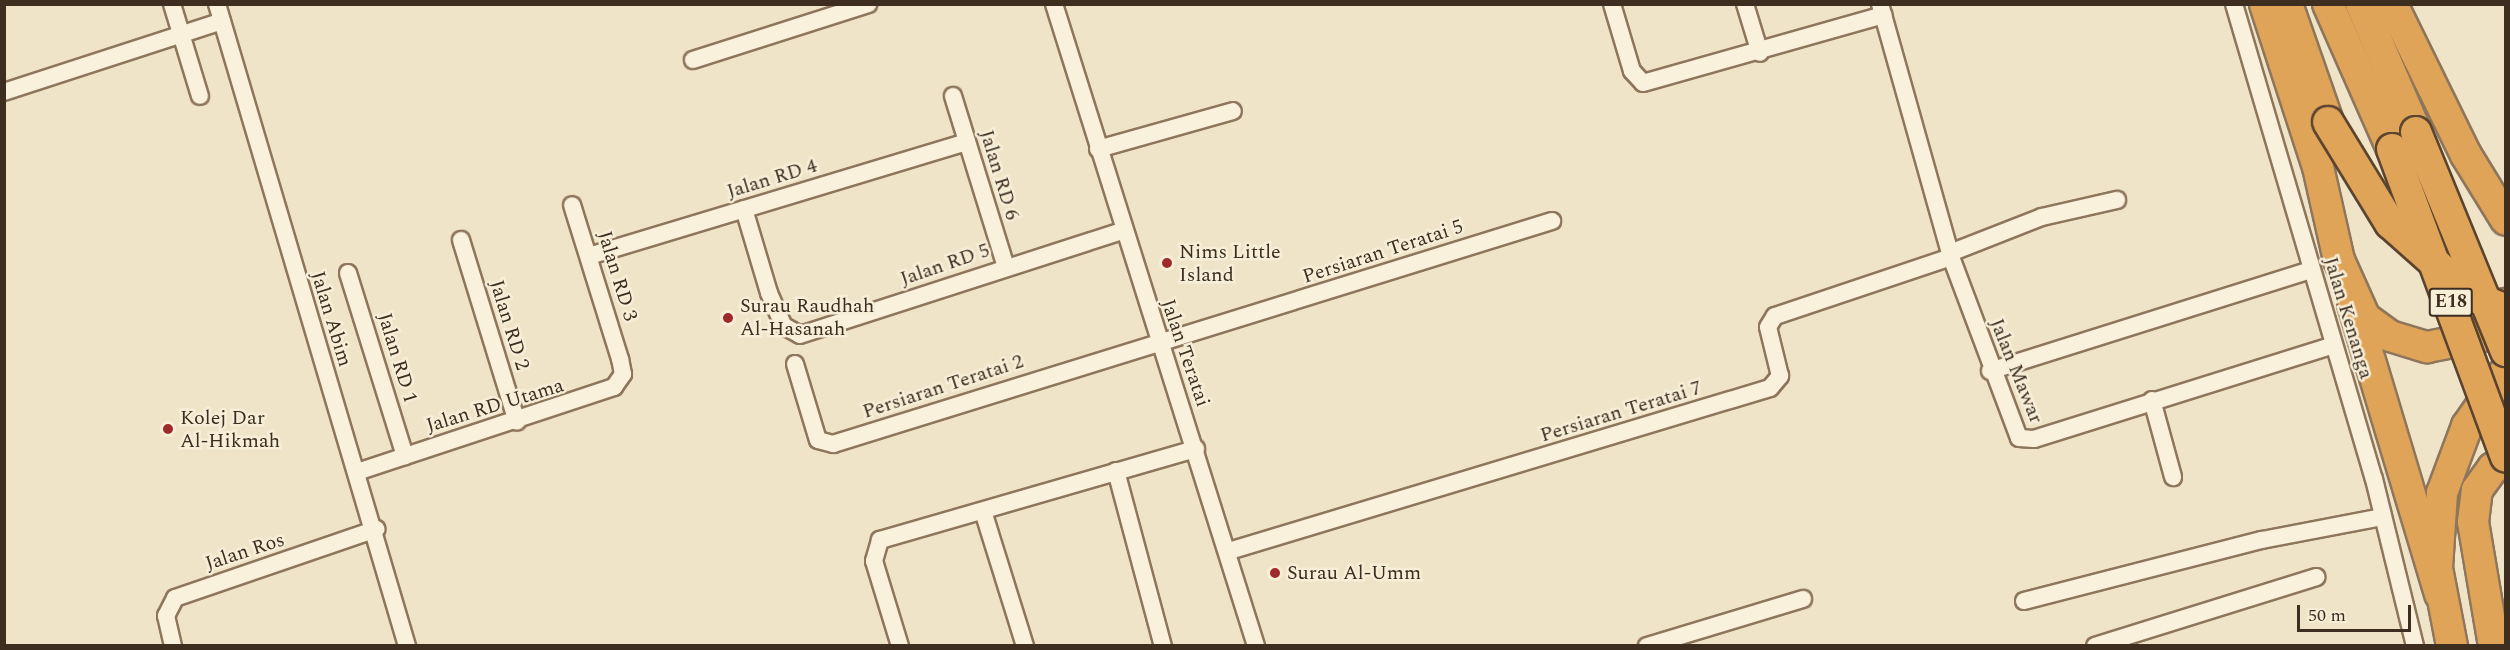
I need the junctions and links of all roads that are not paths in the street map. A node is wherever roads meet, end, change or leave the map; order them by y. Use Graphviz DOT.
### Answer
graph roads {
  1 [pos="172,4"];
  2 [pos="868,4"];
  3 [pos="1054,4"];
  4 [pos="1612,4"];
  5 [pos="1745,4"];
  6 [pos="2234,4"];
  7 [pos="2265,4"];
  8 [pos="2287,4"];
  9 [pos="2328,4"];
  10 [pos="2361,4"];
  11 [pos="2392,4"];
  12 [pos="1882,10"];
  13 [pos="220,13"];
  14 [pos="181,34"];
  15 [pos="1760,53"];
  16 [pos="693,60"];
  17 [pos="2432,83"];
  18 [pos="4,92"];
  19 [pos="200,96"];
  20 [pos="953,96"];
  21 [pos="1233,111"];
  22 [pos="2404,140"];
  23 [pos="967,142"];
  24 [pos="1098,150"];
  25 [pos="2505,180"];
  26 [pos="2117,200"];
  27 [pos="572,204"];
  28 [pos="744,209"];
  29 [pos="1552,220"];
  30 [pos="2505,220"];
  31 [pos="1122,231"];
  32 [pos="461,240"];
  33 [pos="1951,255"];
  34 [pos="589,256"];
  35 [pos="1006,267"];
  36 [pos="2311,270"];
  37 [pos="348,273"];
  38 [pos="2348,286"];
  39 [pos="2505,304"];
  40 [pos="2505,310"];
  41 [pos="1157,341"];
  42 [pos="2334,345"];
  43 [pos="2505,351"];
  44 [pos="620,359"];
  45 [pos="795,364"];
  46 [pos="2505,370"];
  47 [pos="1990,371"];
  48 [pos="2151,400"];
  49 [pos="517,422"];
  50 [pos="1196,449"];
  51 [pos="405,456"];
  52 [pos="2505,459"];
  53 [pos="1116,471"];
  54 [pos="357,472"];
  55 [pos="2174,477"];
  56 [pos="983,511"];
  57 [pos="2383,517"];
  58 [pos="376,529"];
  59 [pos="1229,551"];
  60 [pos="2318,577"];
  61 [pos="2440,594"];
  62 [pos="1803,599"];
  63 [pos="2024,601"];
  64 [pos="2090,644"];
  65 [pos="174,645"];
  66 [pos="407,645"];
  67 [pos="900,645"];
  68 [pos="1024,645"];
  69 [pos="1163,645"];
  70 [pos="1256,645"];
  71 [pos="1647,645"];
  72 [pos="2415,645"];
  73 [pos="2452,645"];
  74 [pos="2494,645"];
  1 -- 14 [label="street"];
  2 -- 16 [label="street"];
  3 -- 24 [label="street, Jalan Teratai"];
  4 -- 15 [label="street"];
  5 -- 15 [label="street"];
  6 -- 36 [label="street, Jalan Kenanga"];
  7 -- 38 [label="highway"];
  8 -- 40 [label="highway, E18, bridge"];
  9 -- 22 [label="highway, E18"];
  10 -- 22 [label="highway, E18"];
  11 -- 17 [label="highway"];
  12 -- 15 [label="street"];
  12 -- 33 [label="street, Jalan Mawar"];
  13 -- 14 [label="street"];
  13 -- 54 [label="street, Jalan Abim"];
  14 -- 18 [label="street"];
  14 -- 19 [label="street"];
  17 -- 25 [label="highway"];
  17 -- 30 [label="highway"];
  20 -- 23 [label="street, Jalan RD 6"];
  21 -- 24 [label="street"];
  22 -- 43 [label="highway, E18, bridge"];
  22 -- 52 [label="highway, E18, bridge"];
  23 -- 28 [label="street, Jalan RD 4"];
  23 -- 35 [label="street, Jalan RD 6"];
  24 -- 31 [label="street, Jalan Teratai"];
  26 -- 33 [label="street"];
  27 -- 34 [label="street, Jalan RD 3"];
  28 -- 34 [label="street, Jalan RD 4"];
  28 -- 35 [label="street, Jalan RD 5"];
  29 -- 41 [label="street, Persiaran Teratai 5"];
  31 -- 35 [label="street, Jalan RD 5"];
  31 -- 41 [label="street, Jalan Teratai"];
  32 -- 49 [label="street, Jalan RD 2"];
  33 -- 47 [label="street, Jalan Mawar"];
  33 -- 59 [label="street, Persiaran Teratai 7"];
  34 -- 44 [label="street, Jalan RD 3"];
  36 -- 42 [label="street, Jalan Kenanga"];
  36 -- 47 [label="street"];
  37 -- 51 [label="street, Jalan RD 1"];
  38 -- 39 [label="highway"];
  38 -- 61 [label="highway"];
  41 -- 45 [label="street, Persiaran Teratai 2"];
  41 -- 50 [label="street, Jalan Teratai"];
  42 -- 48 [label="street, Jalan Mawar"];
  42 -- 57 [label="street, Jalan Kenanga"];
  44 -- 49 [label="street, Jalan RD Utama"];
  46 -- 61 [label="highway"];
  47 -- 48 [label="street, Jalan Mawar"];
  48 -- 55 [label="street"];
  49 -- 51 [label="street, Jalan RD Utama"];
  50 -- 53 [label="street"];
  50 -- 59 [label="street, Jalan Teratai"];
  51 -- 54 [label="street, Jalan RD Utama"];
  52 -- 74 [label="highway"];
  53 -- 56 [label="street"];
  53 -- 69 [label="street"];
  54 -- 58 [label="street, Jalan Abim"];
  56 -- 67 [label="street"];
  56 -- 68 [label="street"];
  57 -- 63 [label="street"];
  57 -- 72 [label="street, Jalan Kenanga"];
  58 -- 65 [label="street, Jalan Ros"];
  58 -- 66 [label="street, Jalan Abim"];
  59 -- 70 [label="street, Jalan Teratai"];
  60 -- 64 [label="street"];
  61 -- 73 [label="highway"];
  62 -- 71 [label="street"];
}
